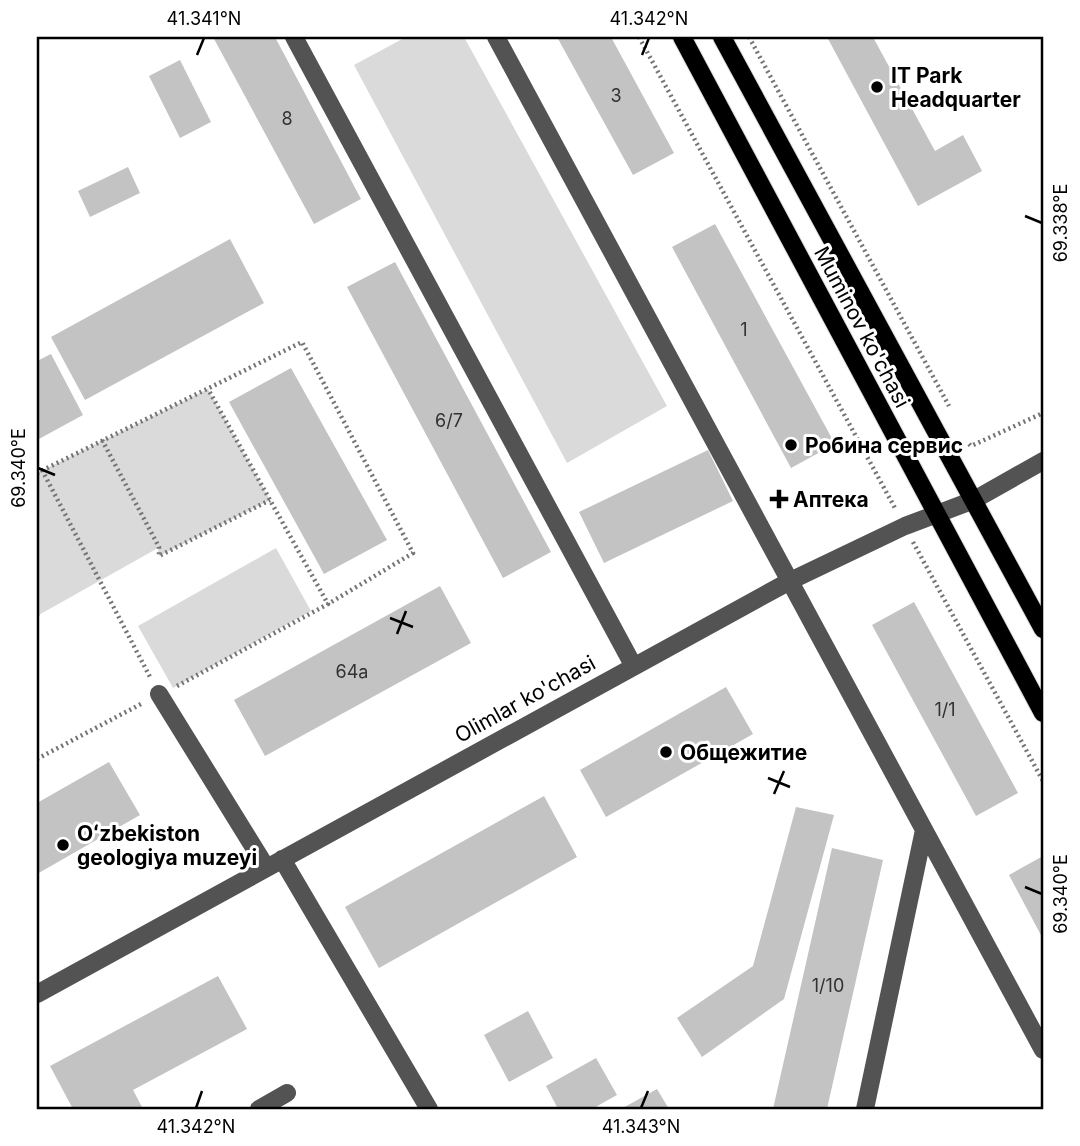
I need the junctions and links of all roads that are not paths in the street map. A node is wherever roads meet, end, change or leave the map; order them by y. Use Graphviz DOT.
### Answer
graph roads {
  1 [pos="294,37"];
  2 [pos="496,37"];
  3 [pos="682,37"];
  4 [pos="726,38"];
  5 [pos="1043,461"];
  6 [pos="974,500"];
  7 [pos="937,516"];
  8 [pos="790,581"];
  9 [pos="1043,629"];
  10 [pos="633,665"];
  11 [pos="159,694"];
  12 [pos="1043,713"];
  13 [pos="924,830"];
  14 [pos="274,863"];
  15 [pos="37,994"];
  16 [pos="1043,1050"];
  17 [pos="287,1093"];
  18 [pos="259,1109"];
  19 [pos="429,1109"];
  20 [pos="865,1109"];
  1 -- 10 [label="street"];
  2 -- 8 [label="street"];
  3 -- 7 [label="main road, Muminov ko'chasi"];
  4 -- 6 [label="main road, Muminov ko'chasi"];
  5 -- 6 [label="street, Olimlar ko'chasi"];
  6 -- 7 [label="street, Olimlar ko'chasi"];
  6 -- 9 [label="main road, Muminov ko'chasi"];
  7 -- 8 [label="street, Olimlar ko'chasi"];
  7 -- 12 [label="main road, Muminov ko'chasi"];
  8 -- 10 [label="street, Olimlar ko'chasi"];
  8 -- 13 [label="street"];
  10 -- 14 [label="street, Olimlar ko'chasi"];
  11 -- 14 [label="street"];
  13 -- 16 [label="street"];
  13 -- 20 [label="street"];
  14 -- 15 [label="street, Olimlar ko'chasi"];
  14 -- 19 [label="street"];
  17 -- 18 [label="street"];
}
